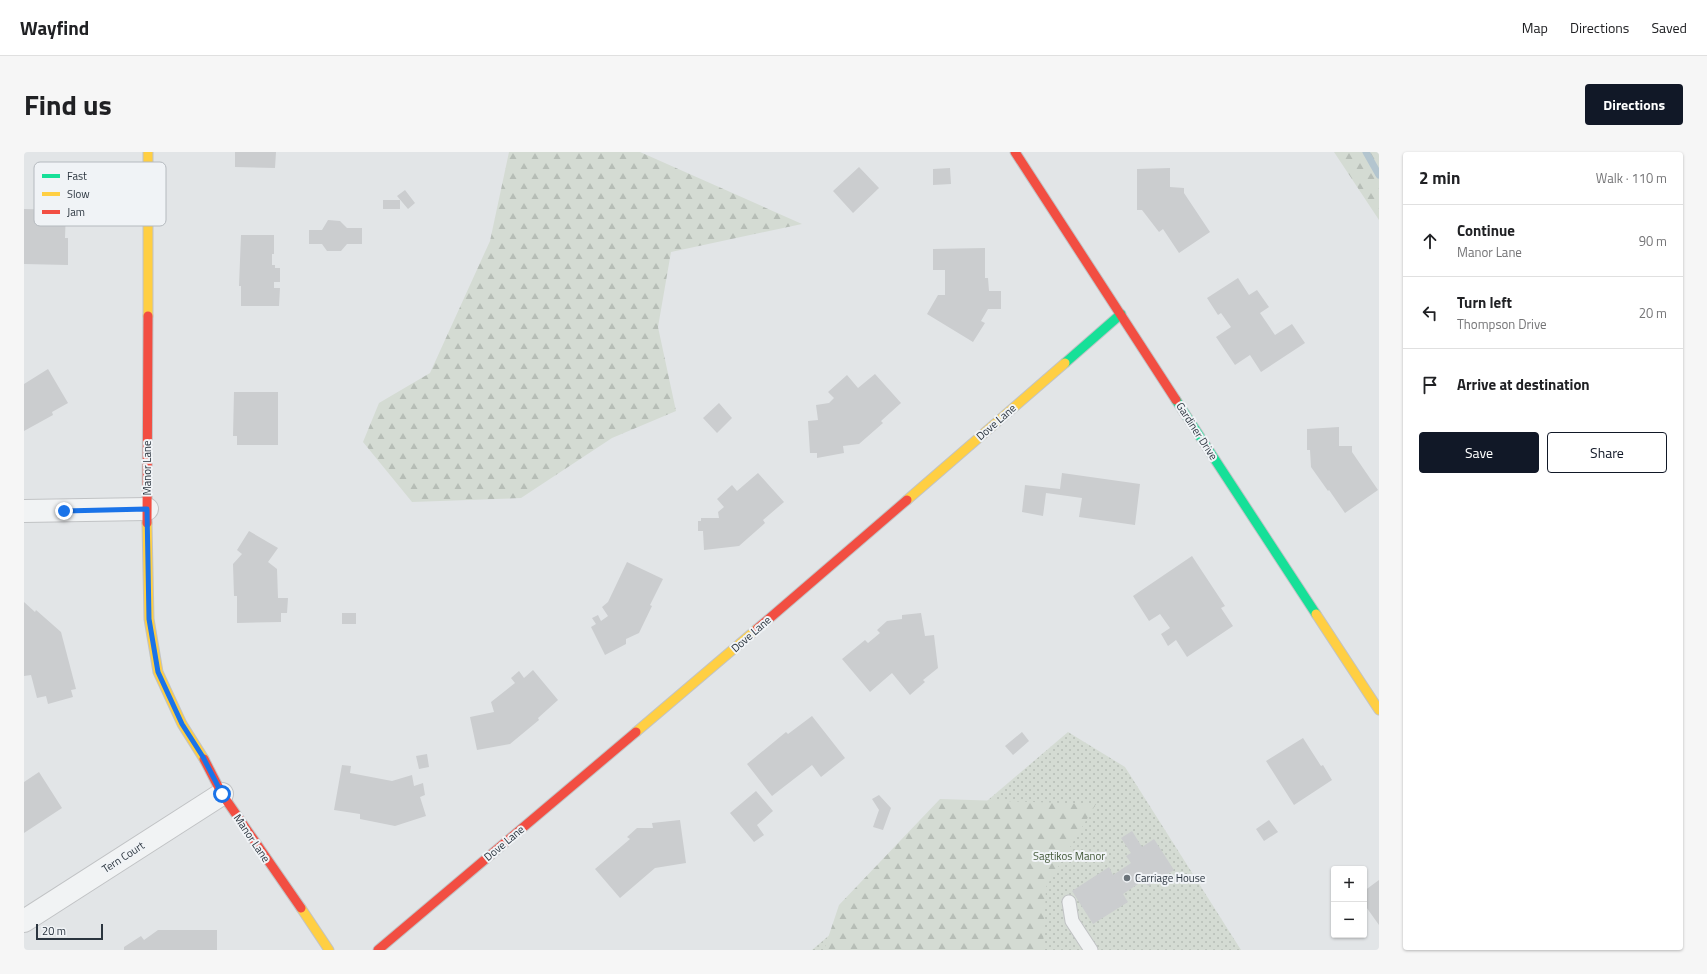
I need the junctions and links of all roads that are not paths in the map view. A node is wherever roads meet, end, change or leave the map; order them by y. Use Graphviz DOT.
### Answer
graph roads {
  1 [pos="148,152"];
  2 [pos="1015,152"];
  3 [pos="148,162"];
  4 [pos="148,226"];
  5 [pos="1121,314"];
  6 [pos="147,509"];
  7 [pos="24,511"];
  8 [pos="1379,710"];
  9 [pos="222,794"];
  10 [pos="1069,902"];
  11 [pos="24,921"];
  12 [pos="329,950"];
  13 [pos="378,950"];
  14 [pos="1091,950"];
  1 -- 3 [label="street, Manor Lane"];
  2 -- 5 [label="street, Gardiner Drive"];
  4 -- 6 [label="street, Manor Lane"];
  5 -- 8 [label="street, Gardiner Drive"];
  5 -- 13 [label="street, Dove Lane"];
  6 -- 7 [label="street"];
  6 -- 9 [label="street, Manor Lane"];
  9 -- 11 [label="street, Tern Court"];
  9 -- 12 [label="street, Manor Lane"];
  10 -- 14 [label="lane"];
}
